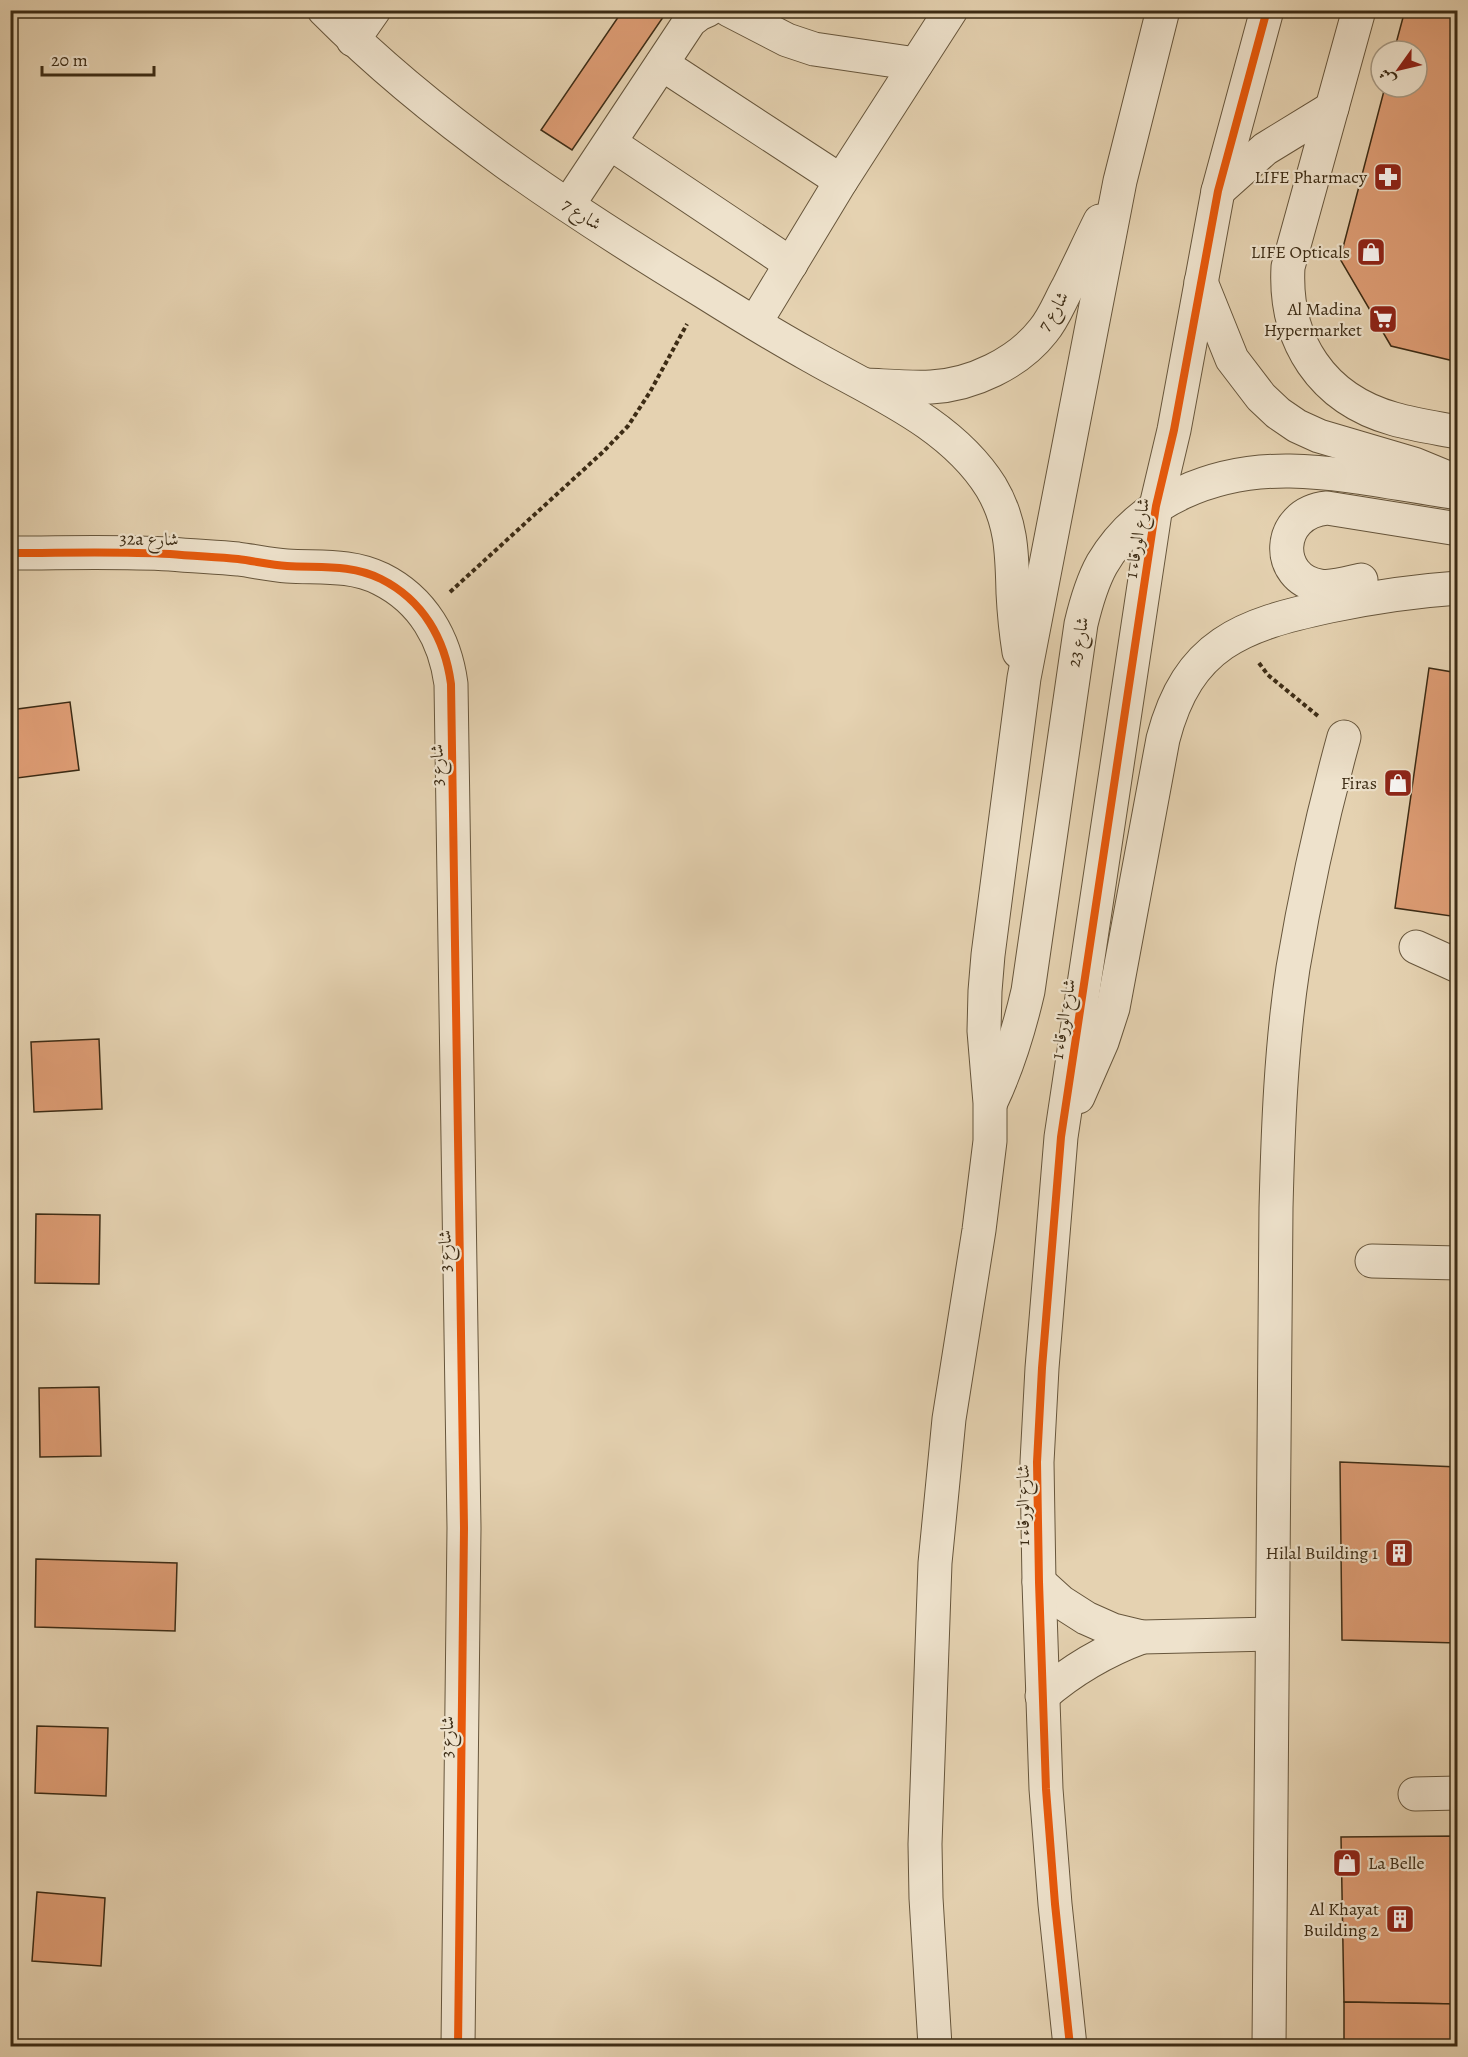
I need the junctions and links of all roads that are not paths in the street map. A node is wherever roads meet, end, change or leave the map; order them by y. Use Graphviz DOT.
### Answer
graph roads {
  1 [pos="324,10"];
  2 [pos="374,10"];
  3 [pos="708,10"];
  4 [pos="729,10"];
  5 [pos="951,10"];
  6 [pos="1163,10"];
  7 [pos="1267,10"];
  8 [pos="1359,10"];
  9 [pos="353,40"];
  10 [pos="662,64"];
  11 [pos="916,64"];
  12 [pos="1332,108"];
  13 [pos="610,143"];
  14 [pos="841,181"];
  15 [pos="1120,182"];
  16 [pos="1218,191"];
  17 [pos="568,205"];
  18 [pos="791,264"];
  19 [pos="1201,282"];
  20 [pos="755,323"];
  21 [pos="865,385"];
  22 [pos="1458,432"];
  23 [pos="1458,483"];
  24 [pos="1458,493"];
  25 [pos="1156,506"];
  26 [pos="1458,529"];
  27 [pos="10,553"];
  28 [pos="286,566"];
  29 [pos="1458,569"];
  30 [pos="1458,588"];
  31 [pos="1024,678"];
  32 [pos="452,723"];
  33 [pos="1344,737"];
  34 [pos="1416,947"];
  35 [pos="1458,966"];
  36 [pos="990,1103"];
  37 [pos="1061,1137"];
  38 [pos="1372,1261"];
  39 [pos="1458,1263"];
  40 [pos="1039,1582"];
  41 [pos="1272,1634"];
  42 [pos="1142,1637"];
  43 [pos="1042,1696"];
  44 [pos="1458,1793"];
  45 [pos="1415,1794"];
  46 [pos="458,2046"];
  47 [pos="935,2046"];
  48 [pos="1070,2046"];
  49 [pos="1269,2046"];
  1 -- 9 [label="street, شارع 7"];
  2 -- 9 [label="street"];
  3 -- 10 [label="street"];
  4 -- 11 [label="street"];
  5 -- 11 [label="street"];
  6 -- 15 [label="street"];
  7 -- 16 [label="street, شارع الورقاء 1"];
  8 -- 12 [label="street"];
  9 -- 17 [label="street, شارع 7"];
  10 -- 13 [label="street"];
  10 -- 14 [label="street"];
  11 -- 14 [label="street"];
  12 -- 16 [label="street"];
  12 -- 22 [label="street"];
  13 -- 17 [label="street"];
  13 -- 18 [label="street"];
  14 -- 18 [label="street"];
  15 -- 21 [label="street, شارع 7"];
  15 -- 31 [label="street"];
  16 -- 19 [label="street, شارع الورقاء 1"];
  17 -- 20 [label="street, شارع 7"];
  18 -- 20 [label="street"];
  19 -- 23 [label="street"];
  19 -- 25 [label="street, شارع الورقاء 1"];
  20 -- 21 [label="street, شارع 7"];
  21 -- 31 [label="street, شارع 7"];
  24 -- 25 [label="street, شارع 23"];
  25 -- 36 [label="street, شارع 23"];
  25 -- 37 [label="street, شارع الورقاء 1"];
  26 -- 29 [label="street"];
  27 -- 28 [label="street, 32a شارع"];
  28 -- 32 [label="street, شارع 3"];
  28 -- 32 [label="street, شارع 3"];
  30 -- 37 [label="street"];
  31 -- 36 [label="street"];
  32 -- 46 [label="street, شارع 3"];
  33 -- 41 [label="street"];
  34 -- 35 [label="street"];
  36 -- 47 [label="street"];
  37 -- 40 [label="street, شارع الورقاء 1"];
  38 -- 39 [label="street"];
  40 -- 42 [label="street"];
  40 -- 43 [label="street, شارع الورقاء 1"];
  41 -- 42 [label="street"];
  41 -- 49 [label="street"];
  42 -- 43 [label="street"];
  43 -- 48 [label="street, شارع الورقاء 1"];
  44 -- 45 [label="street"];
}
